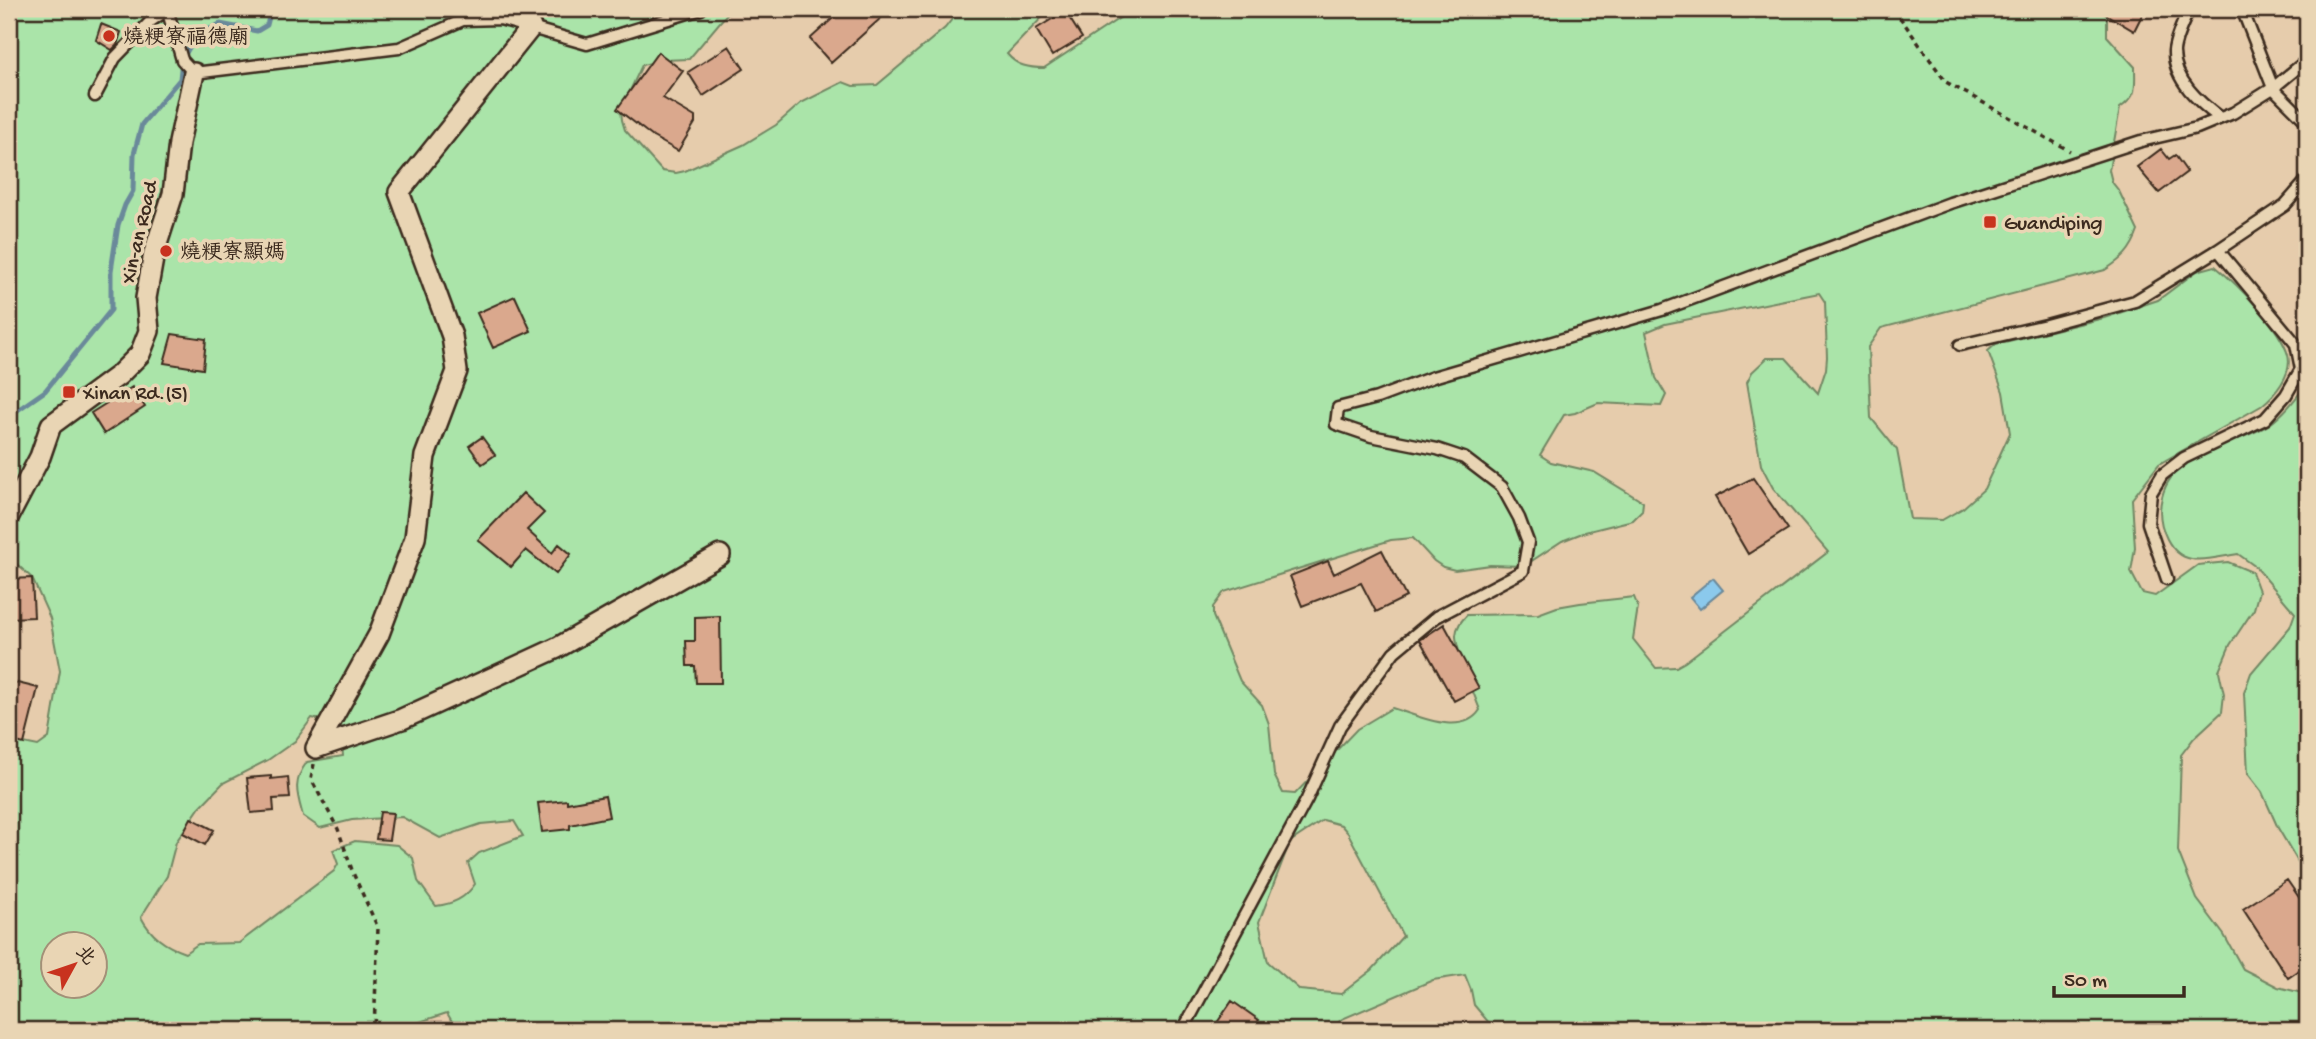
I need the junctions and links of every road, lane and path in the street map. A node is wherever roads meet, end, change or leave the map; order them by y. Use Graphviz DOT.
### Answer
graph roads {
  1 [pos="167,9"];
  2 [pos="701,9"];
  3 [pos="1894,9"];
  4 [pos="2189,9"];
  5 [pos="2242,9"];
  6 [pos="531,27"];
  7 [pos="2307,60"];
  8 [pos="194,74"];
  9 [pos="2273,88"];
  10 [pos="95,96"];
  11 [pos="2220,118"];
  12 [pos="2307,122"];
  13 [pos="2084,159"];
  14 [pos="2307,180"];
  15 [pos="2218,250"];
  16 [pos="1960,345"];
  17 [pos="9,516"];
  18 [pos="720,555"];
  19 [pos="2167,579"];
  20 [pos="316,748"];
  21 [pos="374,1030"];
  22 [pos="1183,1030"];
  1 -- 8 [label="lane"];
  1 -- 10 [label="lane"];
  2 -- 6 [label="lane"];
  3 -- 13 [label="path"];
  4 -- 11 [label="lane"];
  5 -- 9 [label="lane"];
  6 -- 8 [label="lane"];
  6 -- 20 [label="street"];
  7 -- 9 [label="lane"];
  8 -- 17 [label="street, Xin-an Road"];
  9 -- 11 [label="lane"];
  9 -- 12 [label="lane"];
  11 -- 13 [label="lane"];
  13 -- 22 [label="lane"];
  14 -- 15 [label="lane"];
  15 -- 16 [label="lane"];
  15 -- 19 [label="lane"];
  18 -- 20 [label="street"];
  20 -- 21 [label="path"];
}
